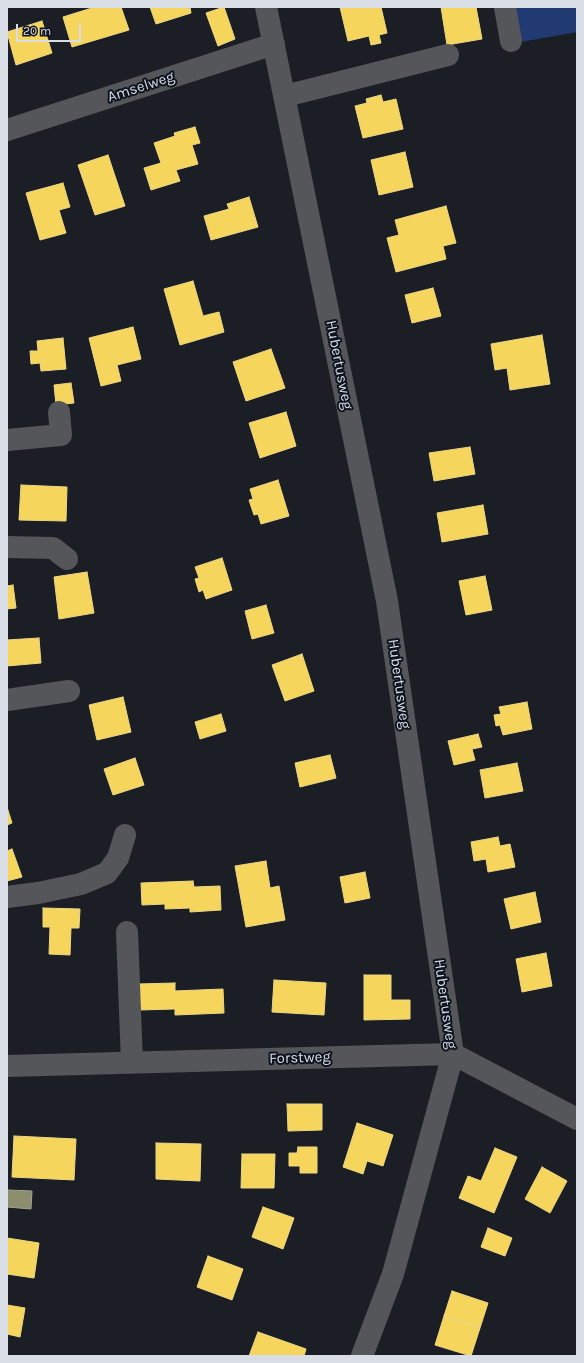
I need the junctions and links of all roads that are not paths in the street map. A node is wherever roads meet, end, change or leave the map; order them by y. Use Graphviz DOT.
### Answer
graph roads {
  1 [pos="266,7"];
  2 [pos="505,7"];
  3 [pos="511,41"];
  4 [pos="274,44"];
  5 [pos="448,54"];
  6 [pos="285,96"];
  7 [pos="7,130"];
  8 [pos="59,412"];
  9 [pos="7,440"];
  10 [pos="7,547"];
  11 [pos="67,559"];
  12 [pos="69,691"];
  13 [pos="7,700"];
  14 [pos="125,835"];
  15 [pos="7,897"];
  16 [pos="127,932"];
  17 [pos="453,1054"];
  18 [pos="132,1063"];
  19 [pos="7,1066"];
  20 [pos="577,1119"];
  21 [pos="362,1356"];
  1 -- 4 [label="street, Hubertusweg"];
  2 -- 3 [label="street"];
  4 -- 6 [label="street, Hubertusweg"];
  4 -- 7 [label="street, Amselweg"];
  5 -- 6 [label="street"];
  6 -- 17 [label="street, Hubertusweg"];
  8 -- 9 [label="street"];
  10 -- 11 [label="street"];
  12 -- 13 [label="street"];
  14 -- 15 [label="street"];
  16 -- 18 [label="street"];
  17 -- 18 [label="street, Forstweg"];
  17 -- 20 [label="street, Forstweg"];
  17 -- 21 [label="street, Hubertusweg"];
  18 -- 19 [label="street, Forstweg"];
}
